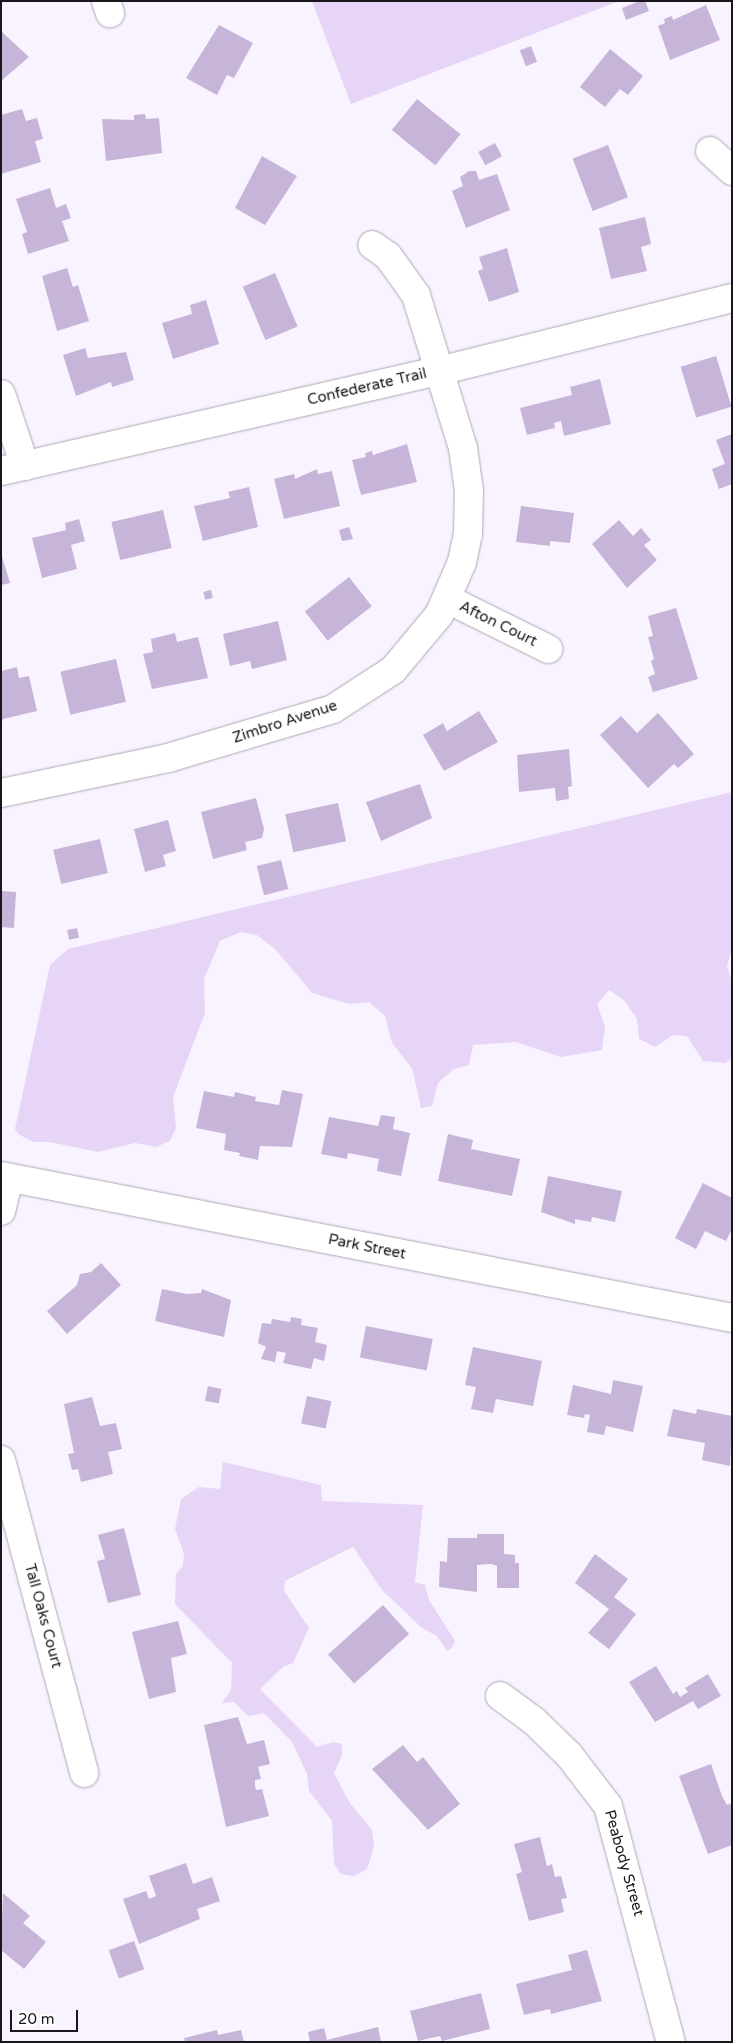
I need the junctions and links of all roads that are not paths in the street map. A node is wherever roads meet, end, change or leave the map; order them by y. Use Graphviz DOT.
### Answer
graph roads {
  1 [pos="710,151"];
  2 [pos="732,171"];
  3 [pos="372,245"];
  4 [pos="732,298"];
  5 [pos="439,371"];
  6 [pos="1,394"];
  7 [pos="13,468"];
  8 [pos="447,599"];
  9 [pos="548,649"];
  10 [pos="1,793"];
  11 [pos="5,1177"];
  12 [pos="1,1211"];
  13 [pos="732,1318"];
  14 [pos="1,1460"];
  15 [pos="500,1696"];
  16 [pos="84,1773"];
  17 [pos="671,2042"];
  1 -- 2 [label="street"];
  3 -- 5 [label="street, Zimbro Avenue"];
  4 -- 5 [label="street, Confederate Trail"];
  5 -- 7 [label="street, Confederate Trail"];
  5 -- 8 [label="street, Zimbro Avenue"];
  6 -- 7 [label="street"];
  8 -- 9 [label="street, Afton Court"];
  8 -- 10 [label="street, Zimbro Avenue"];
  11 -- 12 [label="street"];
  11 -- 13 [label="street, Park Street"];
  14 -- 16 [label="street, Tall Oaks Court"];
  15 -- 17 [label="street, Peabody Street"];
}
